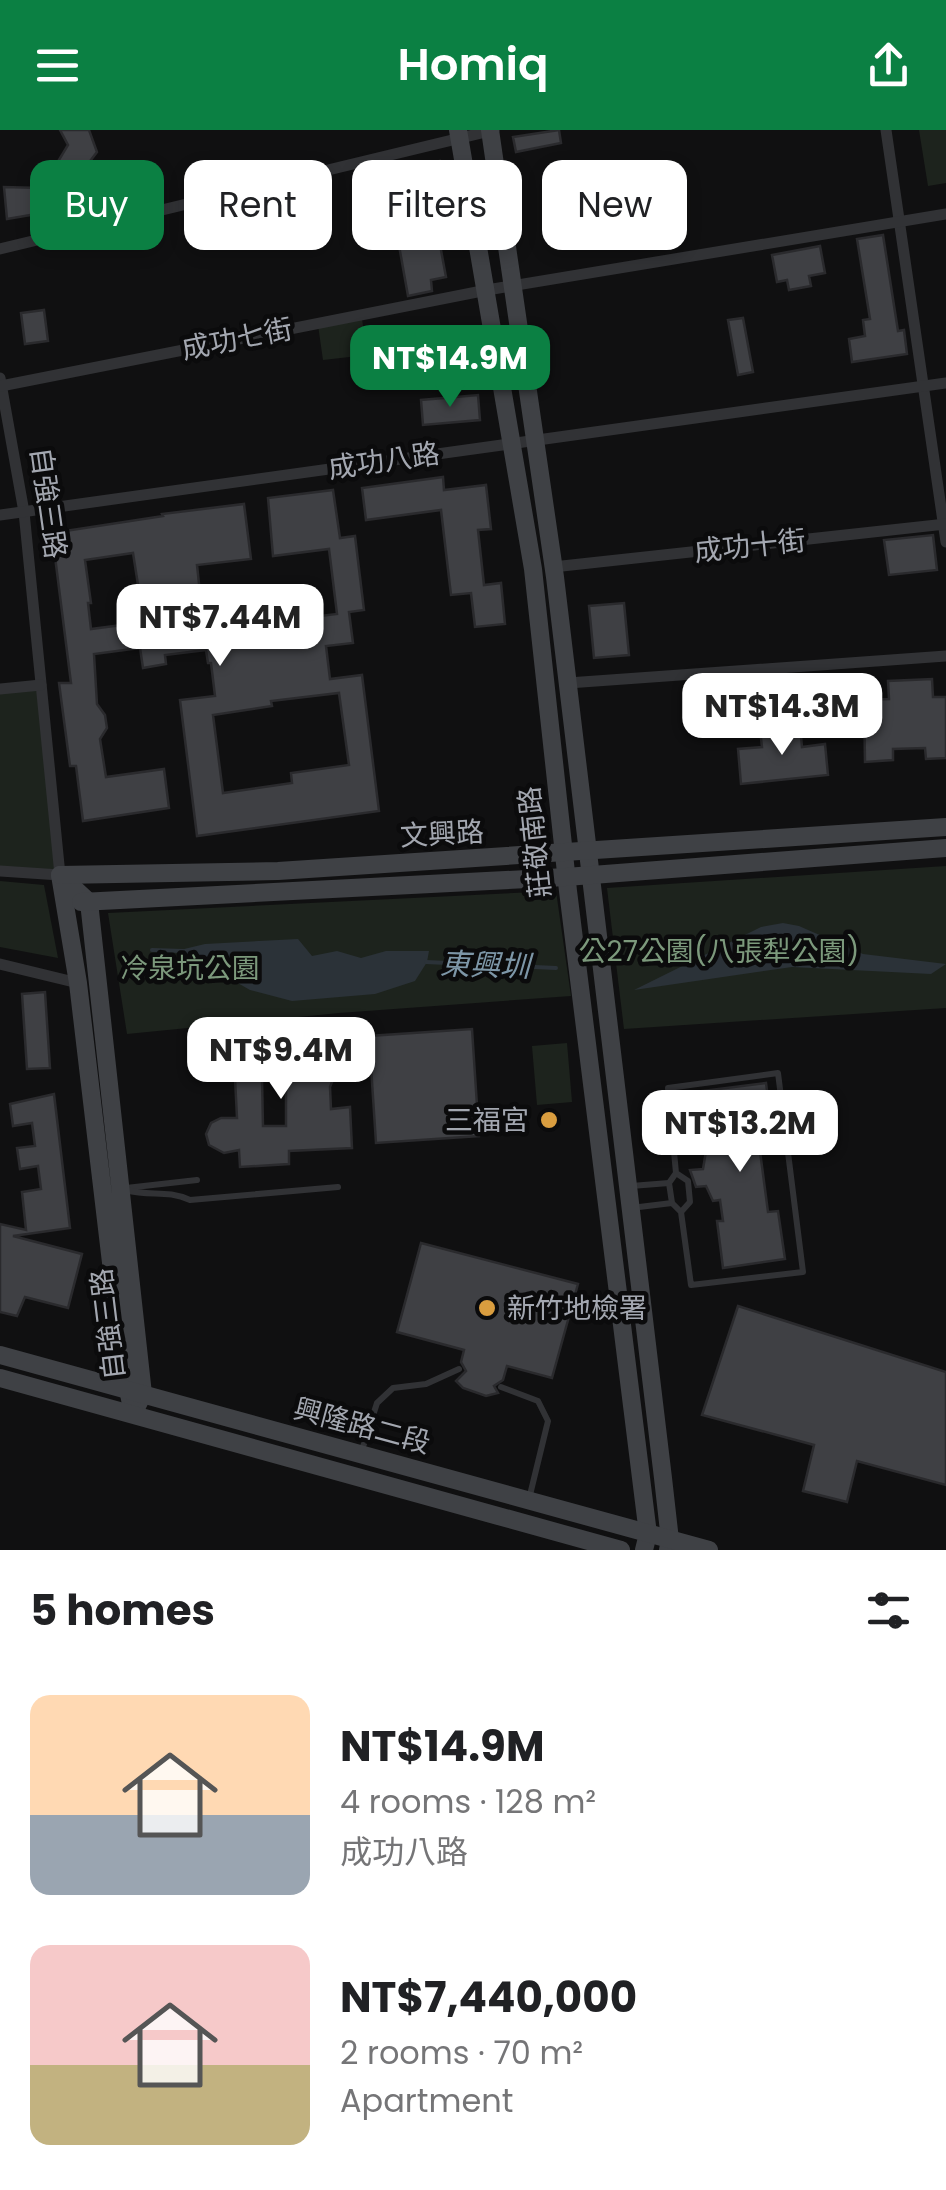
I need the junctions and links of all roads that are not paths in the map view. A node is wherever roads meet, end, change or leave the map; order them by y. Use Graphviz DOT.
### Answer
graph roads {
  1 [pos="491,130"];
  2 [pos="886,130"];
  3 [pos="459,134"];
  4 [pos="946,214"];
  5 [pos="899,220"];
  6 [pos="0,249"];
  7 [pos="512,286"];
  8 [pos="487,290"];
  9 [pos="1,382"];
  10 [pos="946,382"];
  11 [pos="923,386"];
  12 [pos="536,440"];
  13 [pos="514,442"];
  14 [pos="24,512"];
  15 [pos="0,515"];
  16 [pos="945,525"];
  17 [pos="946,542"];
  18 [pos="553,567"];
  19 [pos="946,656"];
  20 [pos="568,683"];
  21 [pos="42,685"];
  22 [pos="0,689"];
  23 [pos="946,827"];
  24 [pos="946,848"];
  25 [pos="586,852"];
  26 [pos="565,854"];
  27 [pos="0,871"];
  28 [pos="60,875"];
  29 [pos="588,875"];
  30 [pos="566,877"];
  31 [pos="88,902"];
  32 [pos="66,904"];
  33 [pos="0,964"];
  34 [pos="78,983"];
  35 [pos="676,1173"];
  36 [pos="197,1180"];
  37 [pos="669,1183"];
  38 [pos="627,1186"];
  39 [pos="338,1187"];
  40 [pos="120,1188"];
  41 [pos="672,1203"];
  42 [pos="630,1208"];
  43 [pos="681,1212"];
  44 [pos="0,1355"];
  45 [pos="459,1369"];
  46 [pos="0,1378"];
  47 [pos="501,1387"];
  48 [pos="135,1392"];
  49 [pos="134,1414"];
  50 [pos="361,1454"];
  51 [pos="529,1500"];
  52 [pos="646,1542"];
  53 [pos="669,1545"];
  54 [pos="621,1550"];
  55 [pos="709,1550"];
  1 -- 3 [label="street"];
  1 -- 7 [label="street, 莊敬南路"];
  2 -- 5 [label="street"];
  3 -- 6 [label="street"];
  3 -- 8 [label="street, 莊敬南路"];
  4 -- 5 [label="street, 成功七街"];
  5 -- 7 [label="street, 成功七街"];
  5 -- 11 [label="street"];
  7 -- 8 [label="street, 成功七街"];
  7 -- 12 [label="street, 莊敬南路"];
  8 -- 9 [label="street, 成功七街"];
  8 -- 13 [label="street, 莊敬南路"];
  9 -- 14 [label="street, 自強三路"];
  10 -- 11 [label="street, 成功八路"];
  11 -- 12 [label="street, 成功八路"];
  11 -- 16 [label="street"];
  12 -- 13 [label="street, 成功八路"];
  12 -- 18 [label="street, 莊敬南路"];
  13 -- 14 [label="street, 成功八路"];
  13 -- 26 [label="street, 莊敬南路"];
  14 -- 15 [label="street, 成功八路"];
  14 -- 21 [label="street, 自強三路"];
  16 -- 17 [label="street"];
  16 -- 18 [label="street, 成功十街"];
  18 -- 20 [label="street, 莊敬南路"];
  19 -- 20 [label="street"];
  20 -- 25 [label="street, 莊敬南路"];
  21 -- 22 [label="street"];
  21 -- 28 [label="street, 自強三路"];
  23 -- 25 [label="street, 文興路"];
  24 -- 29 [label="street, 文興路"];
  25 -- 26 [label="street, 文興路"];
  25 -- 29 [label="street, 莊敬南路"];
  26 -- 28 [label="street, 文興路"];
  26 -- 30 [label="street, 莊敬南路"];
  27 -- 28 [label="street, 文興路"];
  28 -- 31 [label="street"];
  28 -- 32 [label="street, 自強三路"];
  29 -- 30 [label="street, 文興路"];
  29 -- 38 [label="street, 莊敬南路"];
  30 -- 31 [label="street, 文興路"];
  30 -- 52 [label="street, 莊敬南路"];
  31 -- 32 [label="street, 文興路"];
  31 -- 40 [label="street, 自強三路"];
  32 -- 34 [label="street, 自強三路"];
  33 -- 34 [label="street"];
  34 -- 48 [label="street, 自強三路"];
  35 -- 37 [label="lane"];
  35 -- 43 [label="lane"];
  35 -- 43 [label="lane"];
  36 -- 40 [label="lane"];
  37 -- 38 [label="lane"];
  37 -- 41 [label="lane"];
  38 -- 42 [label="street, 莊敬南路"];
  39 -- 40 [label="lane"];
  40 -- 48 [label="street, 自強三路"];
  41 -- 42 [label="lane"];
  41 -- 43 [label="lane"];
  42 -- 53 [label="street, 莊敬南路"];
  44 -- 48 [label="street, 興隆路二段"];
  45 -- 50 [label="lane"];
  46 -- 49 [label="street, 興隆路二段"];
  47 -- 51 [label="lane"];
  48 -- 49 [label="street, 自強三路"];
  48 -- 50 [label="street, 興隆路二段"];
  49 -- 54 [label="street, 興隆路二段"];
  50 -- 51 [label="street, 興隆路二段"];
  51 -- 52 [label="street, 興隆路二段"];
  52 -- 53 [label="street, 興隆路二段"];
  53 -- 55 [label="street, 興隆路二段"];
}
